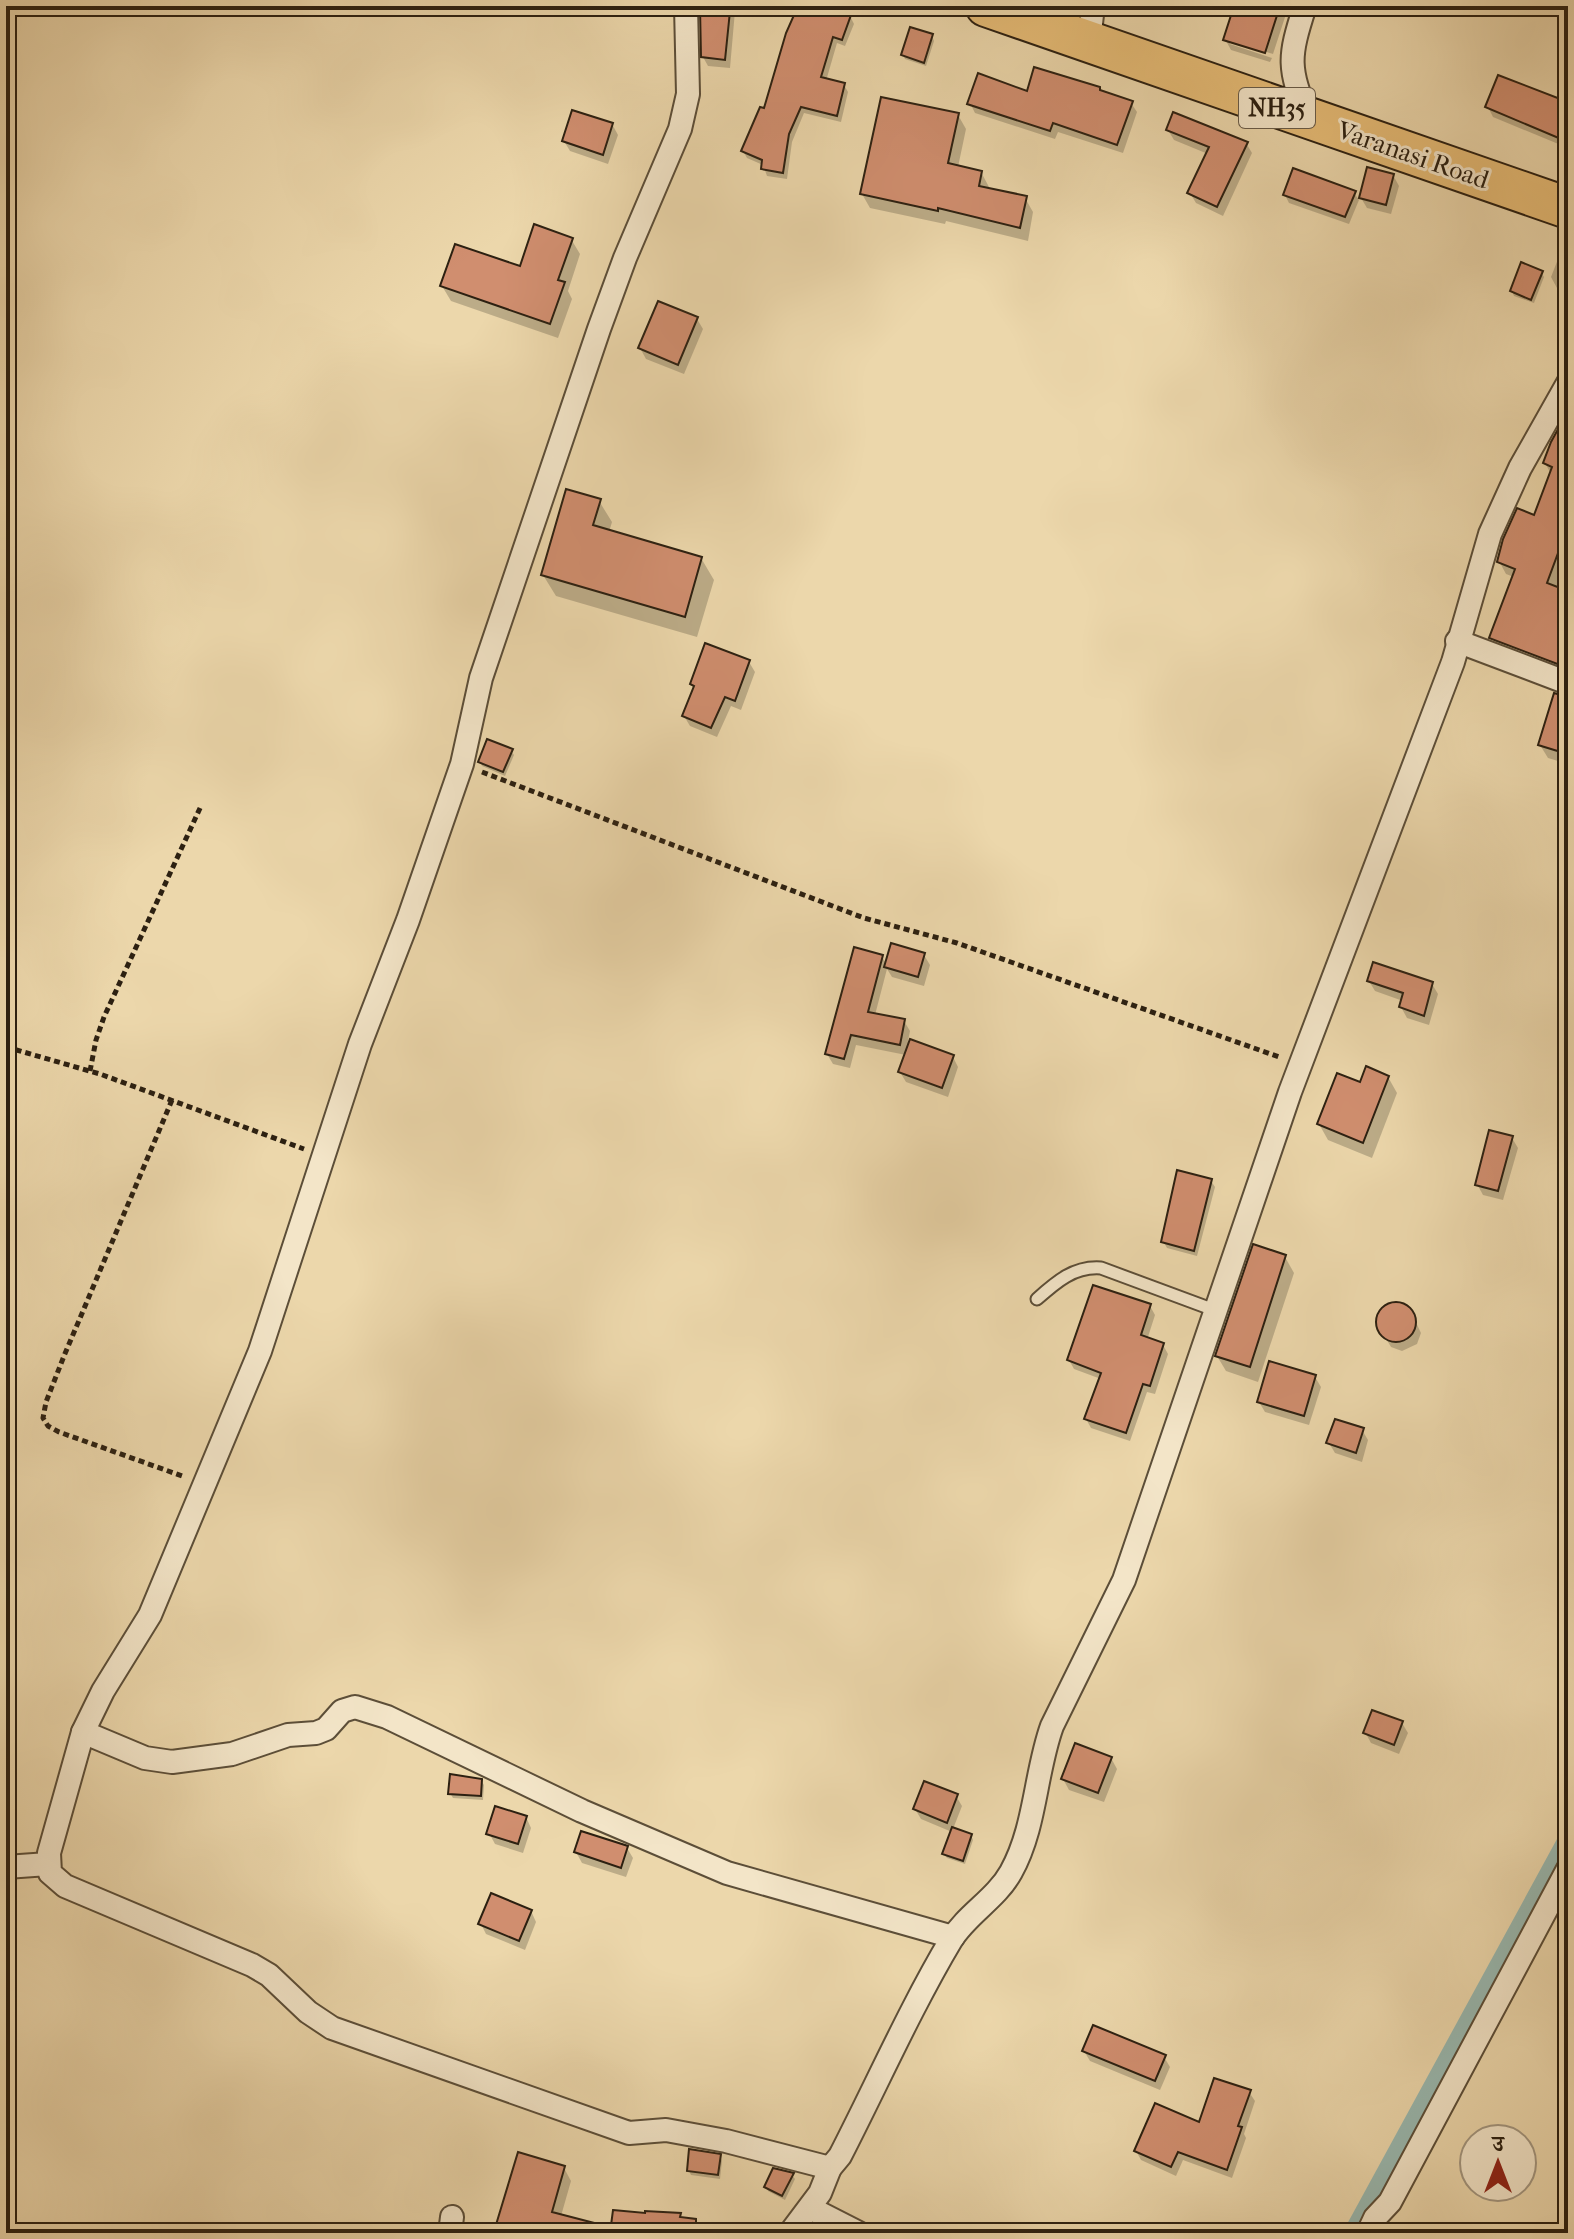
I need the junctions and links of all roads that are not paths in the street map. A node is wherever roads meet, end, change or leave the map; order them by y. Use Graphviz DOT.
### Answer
graph roads {
  1 [pos="686,6"];
  2 [pos="986,6"];
  3 [pos="1305,6"];
  4 [pos="1091,23"];
  5 [pos="1308,118"];
  6 [pos="1568,208"];
  7 [pos="1568,383"];
  8 [pos="1457,641"];
  9 [pos="1568,683"];
  10 [pos="1037,1299"];
  11 [pos="1217,1311"];
  12 [pos="83,1732"];
  13 [pos="48,1864"];
  14 [pos="6,1867"];
  15 [pos="1568,1869"];
  16 [pos="953,1937"];
  17 [pos="830,2168"];
  18 [pos="810,2208"];
  19 [pos="790,2233"];
  20 [pos="859,2233"];
  21 [pos="1368,2233"];
  1 -- 12 [label="street"];
  2 -- 4 [label="highway, Varanasi Road / NH35"];
  3 -- 5 [label="street"];
  4 -- 5 [label="highway, Varanasi Road / NH35"];
  5 -- 6 [label="highway, Varanasi Road / NH35"];
  7 -- 8 [label="street"];
  8 -- 9 [label="street"];
  8 -- 11 [label="street"];
  10 -- 11 [label="lane"];
  11 -- 16 [label="street"];
  12 -- 13 [label="street"];
  12 -- 16 [label="street"];
  13 -- 14 [label="street"];
  13 -- 17 [label="street"];
  15 -- 21 [label="street"];
  16 -- 17 [label="street"];
  17 -- 18 [label="street"];
  18 -- 19 [label="street"];
  18 -- 20 [label="street"];
}
